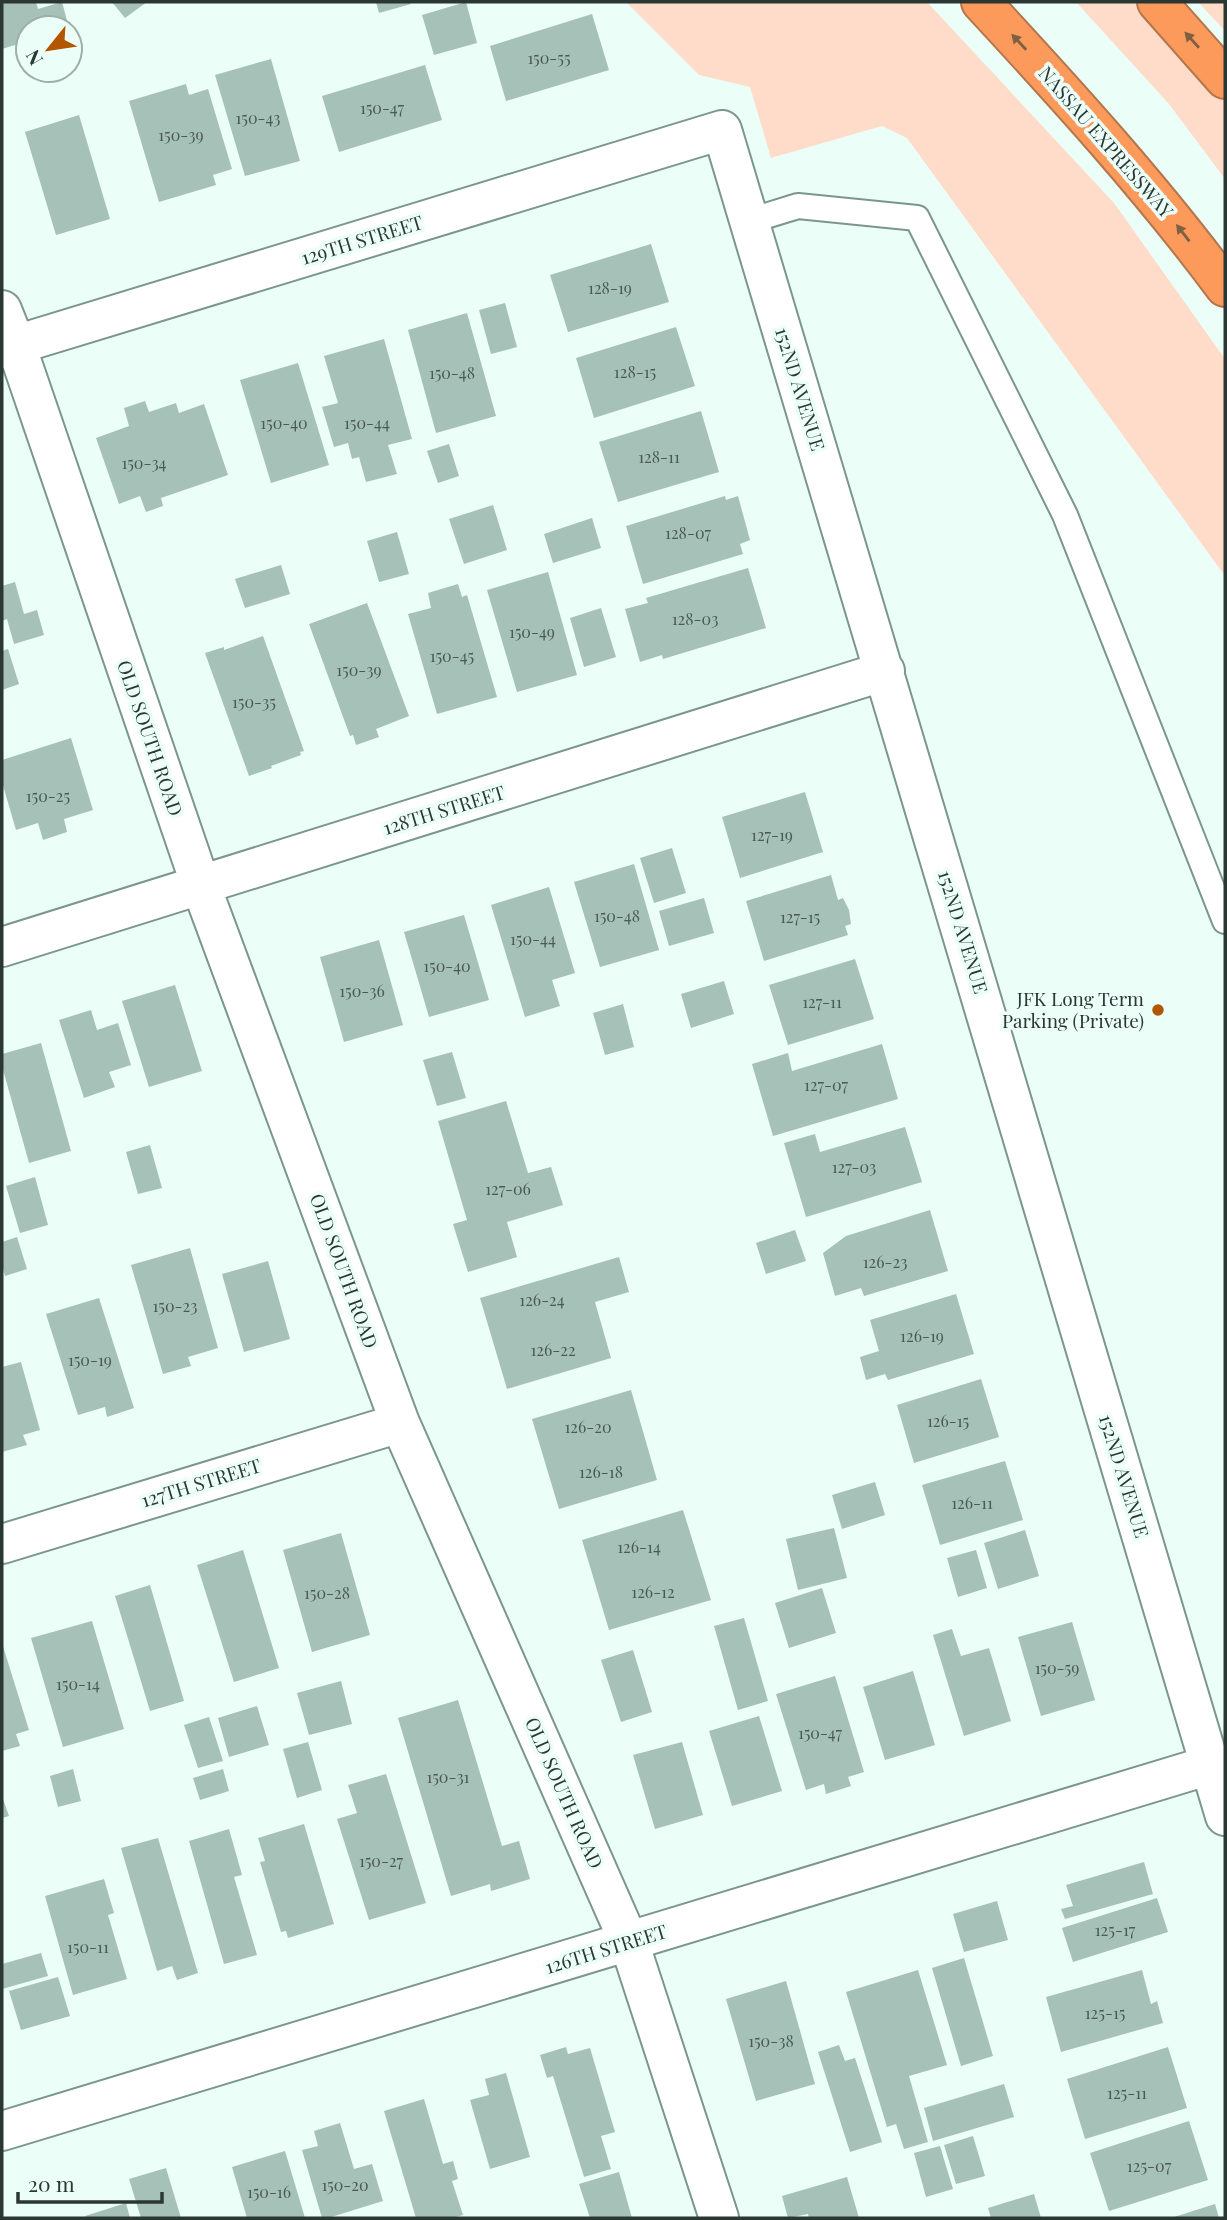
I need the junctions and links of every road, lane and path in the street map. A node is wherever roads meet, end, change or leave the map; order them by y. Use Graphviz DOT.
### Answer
graph roads {
  1 [pos="981,2"];
  2 [pos="1157,2"];
  3 [pos="1225,79"];
  4 [pos="722,130"];
  5 [pos="749,221"];
  6 [pos="1225,287"];
  7 [pos="2,310"];
  8 [pos="9,347"];
  9 [pos="885,671"];
  10 [pos="201,886"];
  11 [pos="1225,921"];
  12 [pos="2,947"];
  13 [pos="400,1423"];
  14 [pos="2,1544"];
  15 [pos="1217,1763"];
  16 [pos="1225,1816"];
  17 [pos="629,1942"];
  18 [pos="2,2131"];
  19 [pos="719,2218"];
  6 -- 1 [label="highway, NASSAU EXPRESSWAY, one-way"];
  3 -- 2 [label="highway, one-way"];
  4 -- 5 [label="street, 152ND AVENUE"];
  4 -- 8 [label="street, 129TH STREET"];
  5 -- 9 [label="street, 152ND AVENUE"];
  5 -- 11 [label="lane"];
  7 -- 8 [label="street, OLD SOUTH ROAD"];
  8 -- 10 [label="street, OLD SOUTH ROAD"];
  9 -- 10 [label="street, 128TH STREET"];
  9 -- 15 [label="street, 152ND AVENUE"];
  10 -- 12 [label="street, 128TH STREET"];
  10 -- 13 [label="street, OLD SOUTH ROAD"];
  13 -- 14 [label="street, 127TH STREET"];
  13 -- 17 [label="street, OLD SOUTH ROAD"];
  15 -- 16 [label="street, 152ND AVENUE"];
  15 -- 17 [label="street, 126TH STREET"];
  17 -- 18 [label="street, 126TH STREET"];
  17 -- 19 [label="street, OLD SOUTH ROAD"];
}
